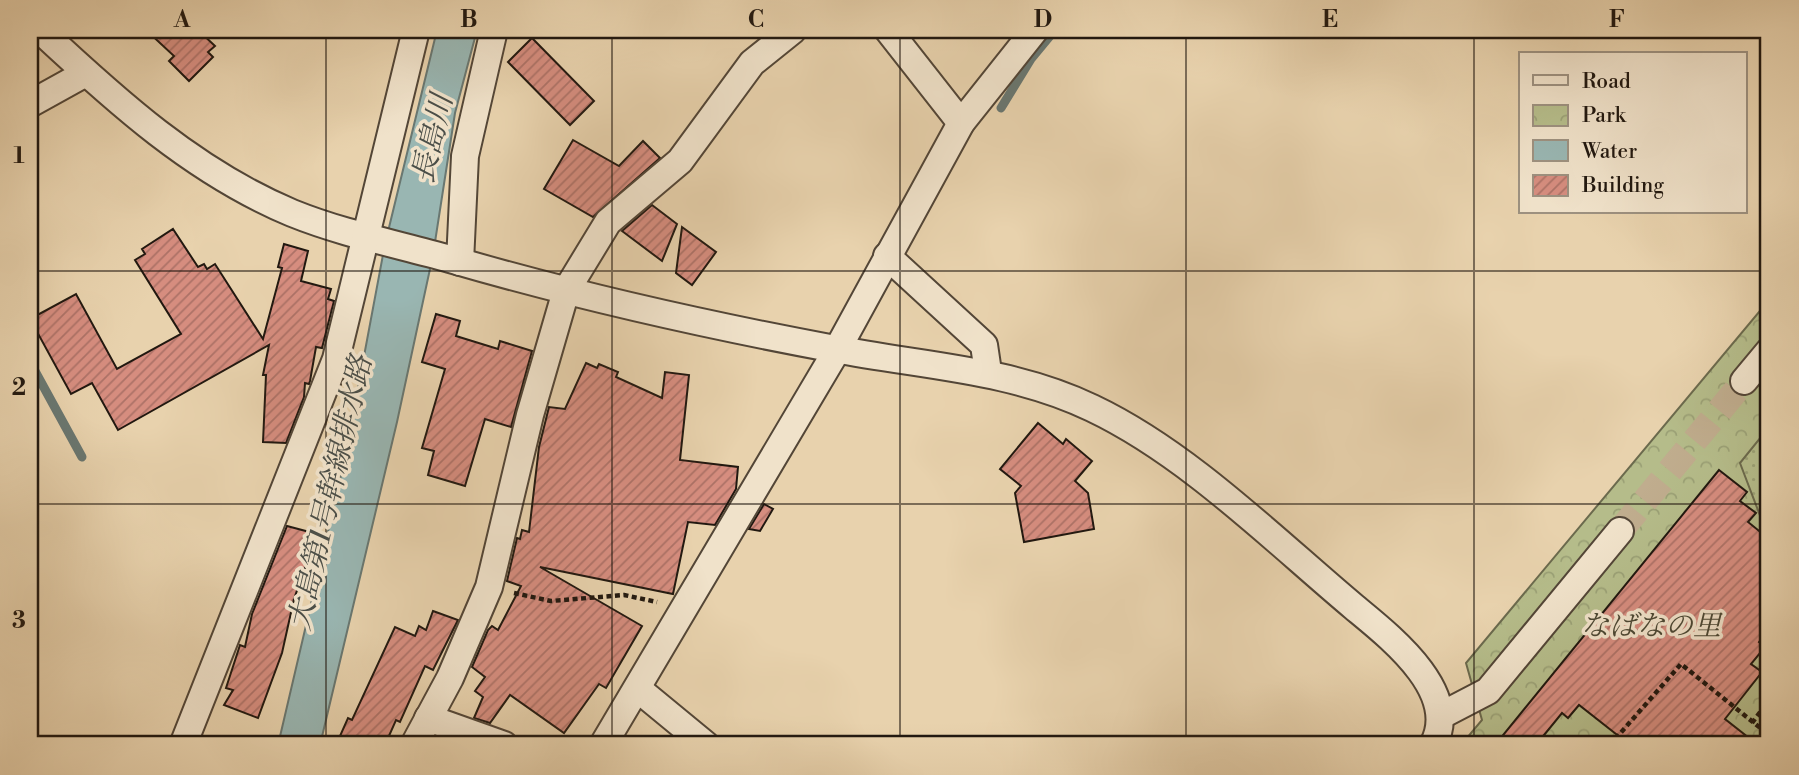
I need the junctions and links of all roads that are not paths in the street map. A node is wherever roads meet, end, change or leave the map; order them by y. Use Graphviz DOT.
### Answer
graph roads {
  1 [pos="40,30"];
  2 [pos="416,30"];
  3 [pos="494,30"];
  4 [pos="793,30"];
  5 [pos="888,30"];
  6 [pos="1035,30"];
  7 [pos="86,73"];
  8 [pos="30,104"];
  9 [pos="961,123"];
  10 [pos="363,237"];
  11 [pos="887,256"];
  12 [pos="454,260"];
  13 [pos="566,291"];
  14 [pos="837,350"];
  15 [pos="1769,351"];
  16 [pos="988,372"];
  17 [pos="1744,381"];
  18 [pos="1620,531"];
  19 [pos="638,689"];
  20 [pos="1440,716"];
  21 [pos="428,718"];
  22 [pos="183,745"];
  23 [pos="414,745"];
  24 [pos="504,745"];
  25 [pos="603,745"];
  26 [pos="706,745"];
  27 [pos="1433,745"];
  1 -- 7 [label="street"];
  2 -- 10 [label="street"];
  3 -- 12 [label="street"];
  4 -- 13 [label="street"];
  5 -- 9 [label="street"];
  6 -- 9 [label="street"];
  7 -- 8 [label="street"];
  7 -- 10 [label="street"];
  9 -- 11 [label="street"];
  10 -- 12 [label="street"];
  10 -- 22 [label="street"];
  11 -- 14 [label="street"];
  11 -- 16 [label="street"];
  12 -- 13 [label="street"];
  13 -- 14 [label="street"];
  13 -- 21 [label="street"];
  14 -- 16 [label="street"];
  14 -- 19 [label="street"];
  15 -- 17 [label="street"];
  16 -- 20 [label="street"];
  18 -- 20 [label="street"];
  19 -- 25 [label="street"];
  19 -- 26 [label="street"];
  20 -- 27 [label="street"];
  21 -- 23 [label="street"];
  21 -- 24 [label="street"];
}
